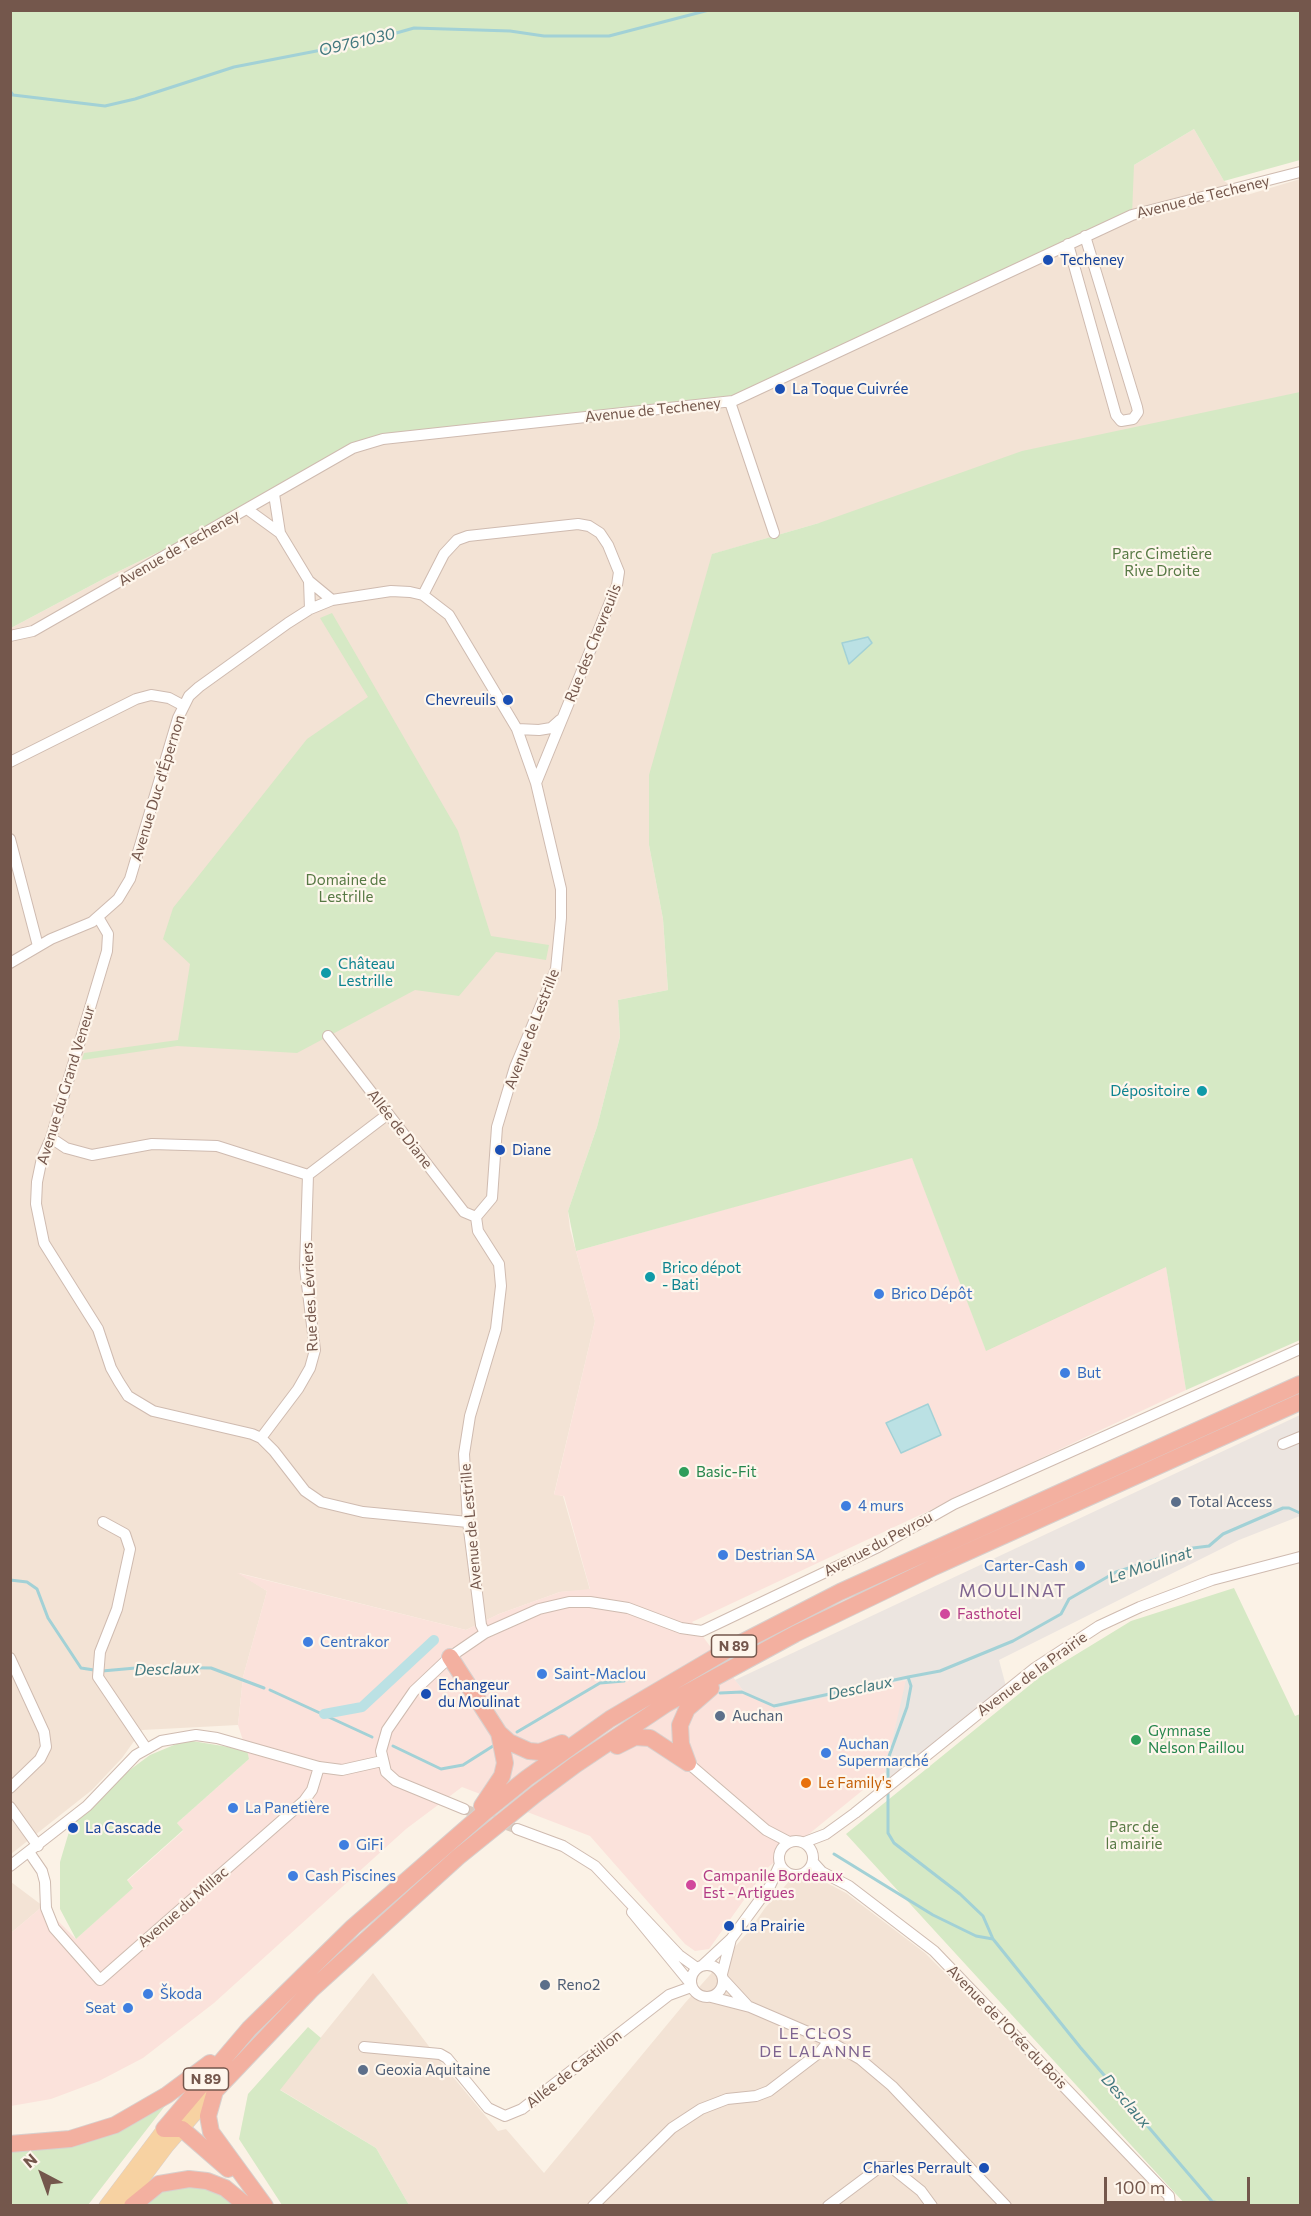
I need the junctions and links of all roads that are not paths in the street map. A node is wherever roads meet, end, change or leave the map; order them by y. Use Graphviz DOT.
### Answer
graph roads {
  1 [pos="1300,172"];
  2 [pos="1084,237"];
  3 [pos="1068,244"];
  4 [pos="730,402"];
  5 [pos="274,494"];
  6 [pos="247,509"];
  7 [pos="280,533"];
  8 [pos="774,533"];
  9 [pos="309,581"];
  10 [pos="423,595"];
  11 [pos="332,600"];
  12 [pos="310,609"];
  13 [pos="10,636"];
  14 [pos="184,706"];
  15 [pos="563,718"];
  16 [pos="517,729"];
  17 [pos="10,762"];
  18 [pos="536,783"];
  19 [pos="10,839"];
  20 [pos="98,917"];
  21 [pos="38,946"];
  22 [pos="10,963"];
  23 [pos="328,1036"];
  24 [pos="388,1114"];
  25 [pos="51,1138"];
  26 [pos="308,1175"];
  27 [pos="476,1217"];
  28 [pos="1300,1349"];
  29 [pos="1300,1384"];
  30 [pos="1300,1402"];
  31 [pos="1300,1437"];
  32 [pos="261,1438"];
  33 [pos="1283,1444"];
  34 [pos="103,1522"];
  35 [pos="468,1522"];
  36 [pos="1300,1557"];
  37 [pos="485,1633"];
  38 [pos="729,1649"];
  39 [pos="753,1656"];
  40 [pos="450,1657"];
  41 [pos="10,1658"];
  42 [pos="499,1733"];
  43 [pos="146,1748"];
  44 [pos="382,1761"];
  45 [pos="688,1763"];
  46 [pos="319,1767"];
  47 [pos="10,1788"];
  48 [pos="10,1807"];
  49 [pos="464,1809"];
  50 [pos="497,1825"];
  51 [pos="518,1829"];
  52 [pos="464,1830"];
  53 [pos="766,1830"];
  54 [pos="826,1834"];
  55 [pos="789,1842"];
  56 [pos="805,1842"];
  57 [pos="34,1849"];
  58 [pos="813,1857"];
  59 [pos="780,1859"];
  60 [pos="10,1866"];
  61 [pos="806,1872"];
  62 [pos="822,1872"];
  63 [pos="791,1874"];
  64 [pos="770,1886"];
  65 [pos="621,1894"];
  66 [pos="731,1939"];
  67 [pos="700,1966"];
  68 [pos="723,1977"];
  69 [pos="691,1985"];
  70 [pos="711,1997"];
  71 [pos="750,2007"];
  72 [pos="249,2030"];
  73 [pos="829,2041"];
  74 [pos="364,2047"];
  75 [pos="215,2091"];
  76 [pos="164,2129"];
  77 [pos="182,2129"];
  78 [pos="10,2144"];
  79 [pos="257,2202"];
  80 [pos="1170,2204"];
  81 [pos="106,2205"];
  82 [pos="122,2205"];
  83 [pos="132,2205"];
  84 [pos="593,2205"];
  85 [pos="828,2205"];
  86 [pos="932,2205"];
  87 [pos="1006,2205"];
  1 -- 2 [label="street, Avenue de Techeney"];
  2 -- 3 [label="street, Avenue de Techeney"];
  2 -- 3 [label="street"];
  3 -- 4 [label="street, Avenue de Techeney"];
  4 -- 5 [label="street, Avenue de Techeney"];
  4 -- 8 [label="street"];
  5 -- 6 [label="street, Avenue de Techeney"];
  5 -- 7 [label="street"];
  6 -- 7 [label="street"];
  6 -- 13 [label="street, Avenue de Techeney"];
  7 -- 9 [label="street"];
  9 -- 11 [label="street"];
  9 -- 12 [label="street"];
  10 -- 11 [label="street"];
  10 -- 15 [label="street, Rue des Chevreuils"];
  10 -- 16 [label="street, Avenue de Lestrille"];
  11 -- 12 [label="street"];
  12 -- 14 [label="street, Avenue Duc d'Épernon"];
  14 -- 17 [label="street"];
  14 -- 20 [label="street, Avenue Duc d'Épernon"];
  15 -- 16 [label="street"];
  15 -- 18 [label="street, Rue des Chevreuils"];
  16 -- 18 [label="street, Avenue de Lestrille"];
  18 -- 27 [label="street, Avenue de Lestrille"];
  19 -- 21 [label="street"];
  20 -- 21 [label="street, Avenue Duc d'Épernon"];
  20 -- 25 [label="street, Avenue du Grand Veneur"];
  21 -- 22 [label="street, Avenue Duc d'Épernon"];
  23 -- 24 [label="street, Allée de Diane"];
  24 -- 26 [label="street"];
  24 -- 27 [label="street, Allée de Diane"];
  25 -- 26 [label="street"];
  25 -- 32 [label="street, Avenue du Grand Veneur"];
  26 -- 32 [label="street, Rue des Lévriers"];
  27 -- 35 [label="street, Avenue de Lestrille"];
  28 -- 37 [label="street, Avenue du Peyrou"];
  29 -- 38 [label="highway, N 89"];
  30 -- 39 [label="highway, N 89"];
  31 -- 33 [label="street"];
  32 -- 35 [label="street"];
  34 -- 43 [label="street"];
  35 -- 37 [label="street, Avenue de Lestrille"];
  36 -- 54 [label="street, Avenue de la Prairie"];
  37 -- 40 [label="street, Avenue du Peyrou"];
  38 -- 42 [label="highway"];
  38 -- 52 [label="highway, N 89"];
  39 -- 45 [label="highway"];
  39 -- 50 [label="highway, N 89"];
  40 -- 42 [label="highway"];
  40 -- 44 [label="street, Avenue du Peyrou"];
  41 -- 47 [label="street"];
  42 -- 52 [label="highway"];
  43 -- 46 [label="street"];
  43 -- 57 [label="street"];
  44 -- 46 [label="street"];
  44 -- 49 [label="street"];
  45 -- 50 [label="highway"];
  45 -- 53 [label="street"];
  46 -- 57 [label="street, Avenue du Millac"];
  48 -- 57 [label="street"];
  50 -- 75 [label="highway, N 89"];
  51 -- 65 [label="street"];
  52 -- 72 [label="highway, N 89"];
  53 -- 55 [label="street"];
  53 -- 59 [label="street"];
  54 -- 56 [label="street, Avenue de la Prairie"];
  54 -- 58 [label="street, Avenue de la Prairie"];
  55 -- 56 [label="street, Avenue de la Prairie"];
  55 -- 59 [label="street"];
  56 -- 58 [label="street"];
  57 -- 60 [label="street"];
  58 -- 61 [label="street, Avenue de la Prairie"];
  58 -- 62 [label="street"];
  59 -- 63 [label="street"];
  59 -- 64 [label="street"];
  61 -- 62 [label="street"];
  61 -- 63 [label="street"];
  62 -- 80 [label="street, Avenue de l'Orée du Bois"];
  63 -- 64 [label="street"];
  64 -- 66 [label="street"];
  65 -- 67 [label="street"];
  65 -- 69 [label="street"];
  66 -- 67 [label="street"];
  66 -- 68 [label="street"];
  67 -- 68 [label="street"];
  67 -- 69 [label="street"];
  68 -- 70 [label="street"];
  68 -- 71 [label="street"];
  69 -- 70 [label="street"];
  69 -- 74 [label="street, Allée de Castillon"];
  70 -- 71 [label="street"];
  71 -- 73 [label="street"];
  72 -- 76 [label="highway, N 89"];
  72 -- 78 [label="highway"];
  73 -- 84 [label="street"];
  73 -- 87 [label="street"];
  75 -- 77 [label="main road, N 89"];
  75 -- 79 [label="highway"];
  76 -- 77 [label="highway"];
  76 -- 81 [label="main road, N 89"];
  77 -- 79 [label="highway"];
  77 -- 82 [label="main road, N 89"];
  79 -- 83 [label="highway"];
  85 -- 86 [label="street"];
}
